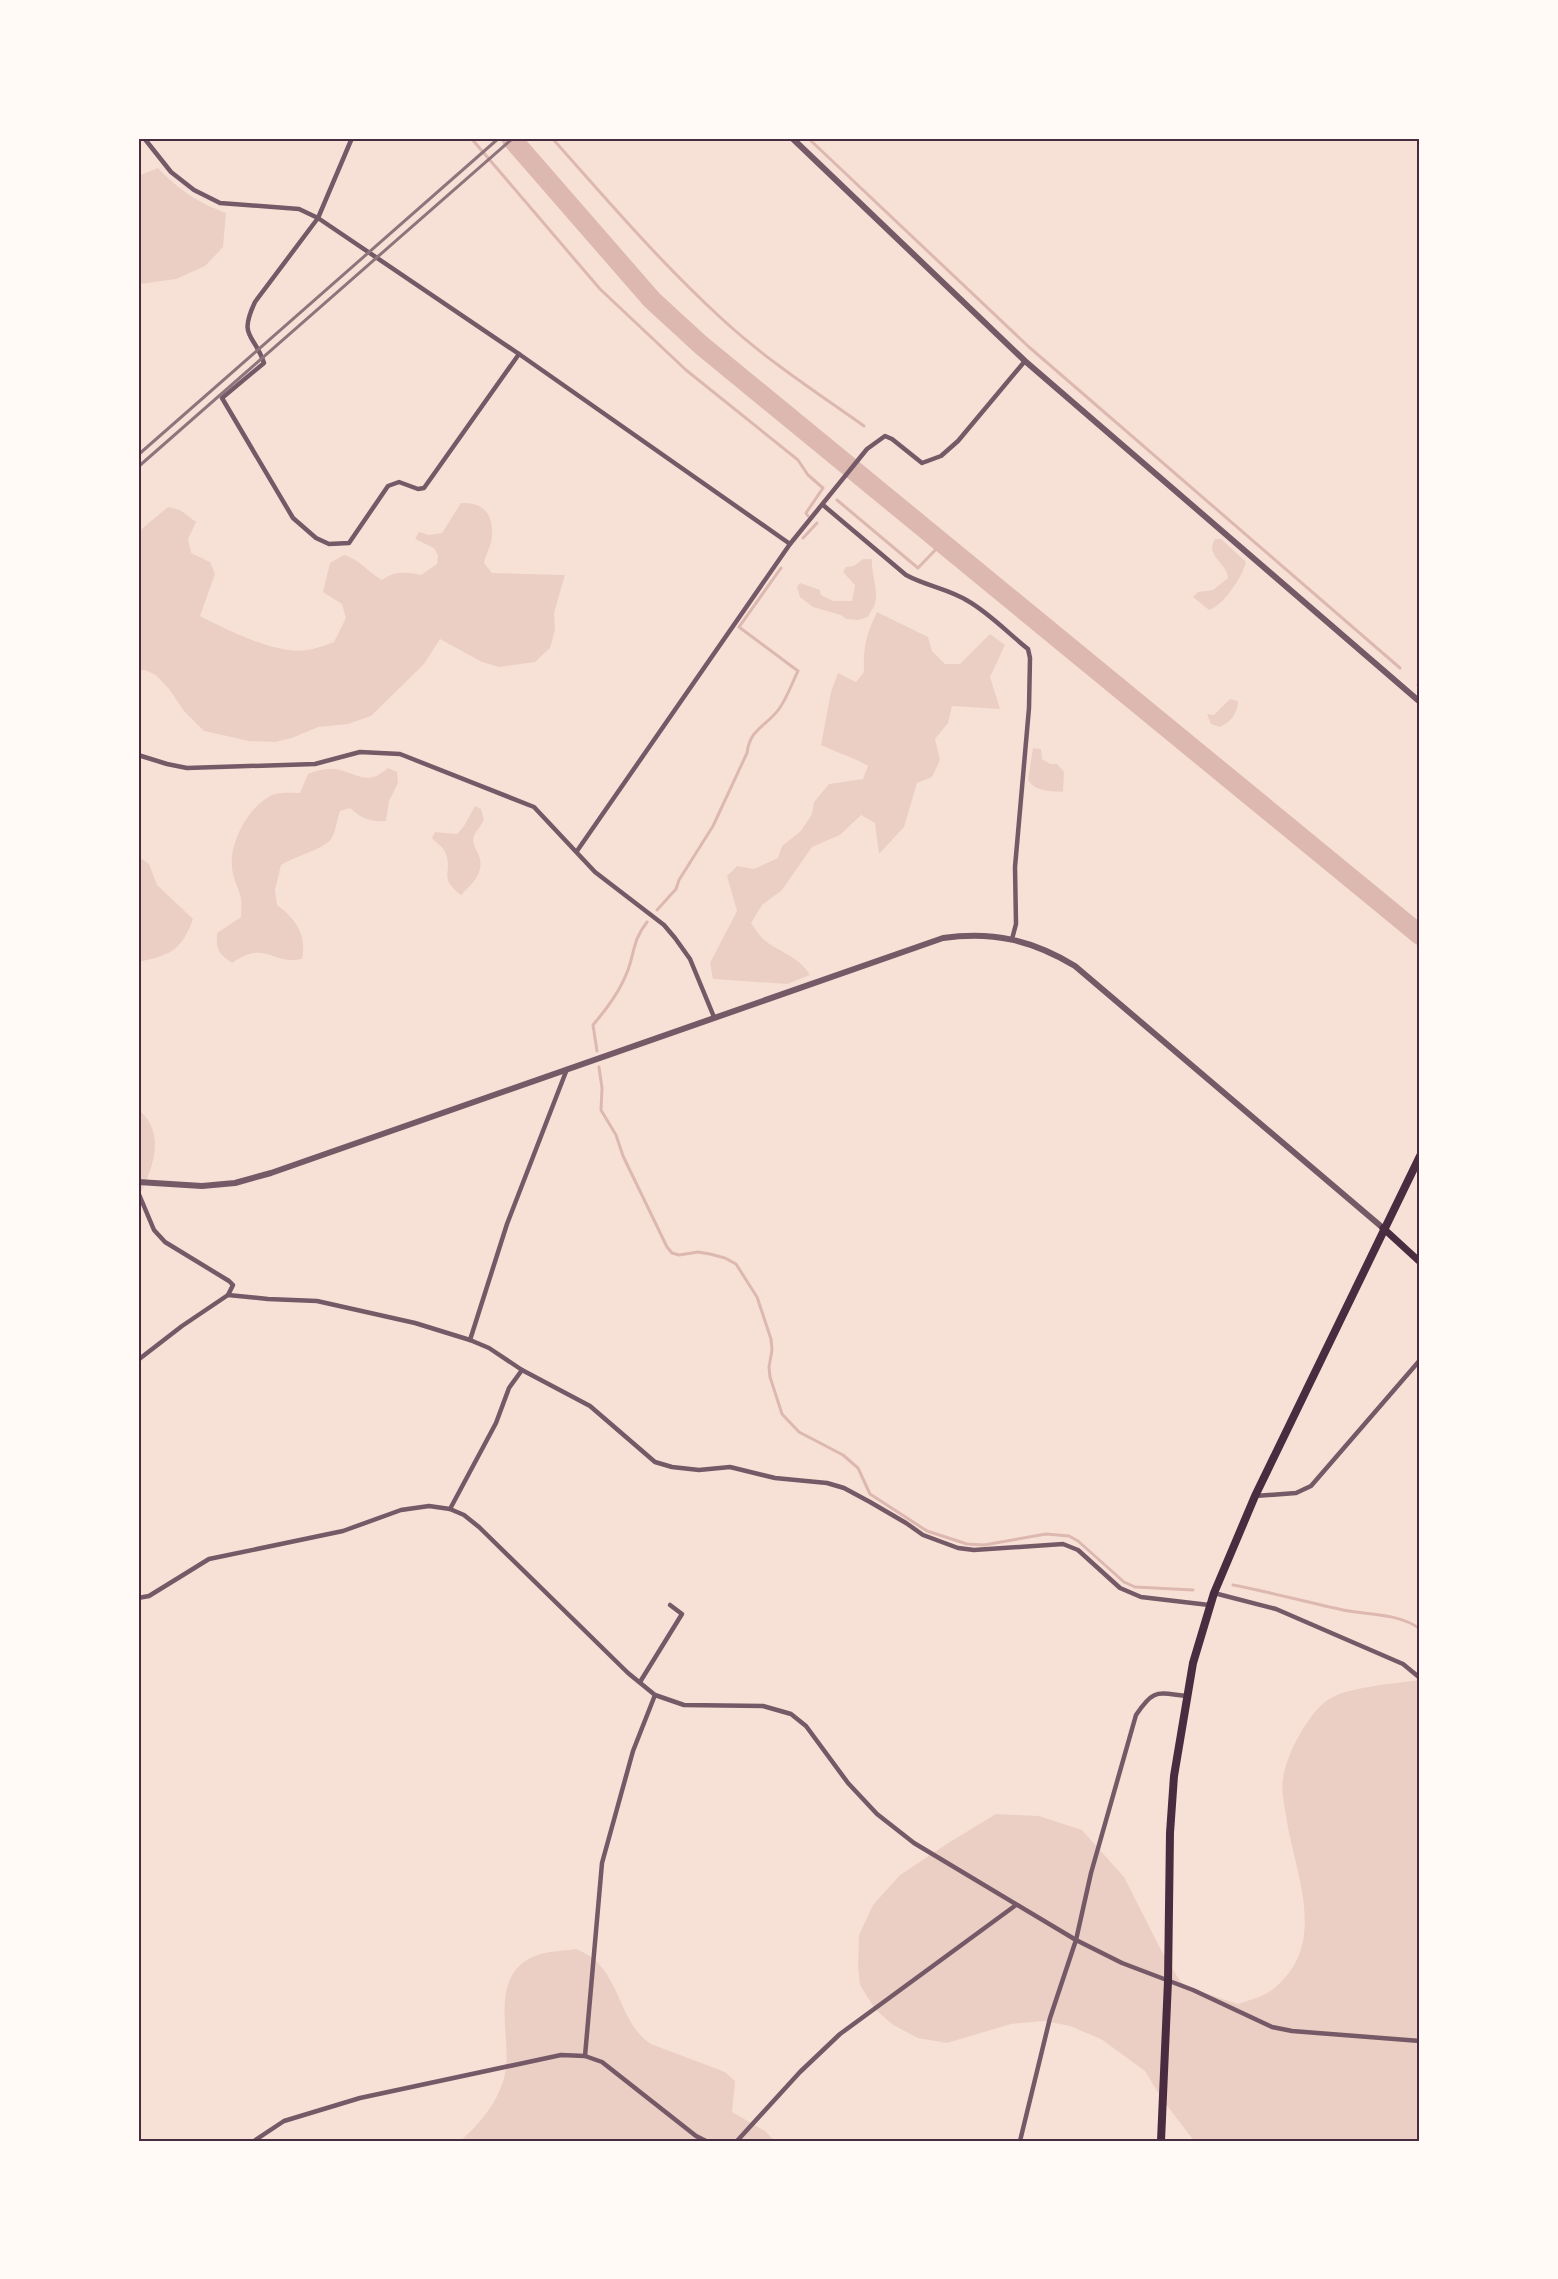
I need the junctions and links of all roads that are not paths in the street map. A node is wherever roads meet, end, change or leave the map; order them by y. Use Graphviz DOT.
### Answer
graph roads {
  1 [pos="144,138"];
  2 [pos="352,138"];
  3 [pos="792,138"];
  4 [pos="318,218"];
  5 [pos="519,354"];
  6 [pos="1025,361"];
  7 [pos="823,505"];
  8 [pos="790,544"];
  9 [pos="1420,702"];
  10 [pos="138,755"];
  11 [pos="577,851"];
  12 [pos="1012,939"];
  13 [pos="714,1017"];
  14 [pos="567,1069"];
  15 [pos="1420,1155"];
  16 [pos="138,1182"];
  17 [pos="138,1192"];
  18 [pos="1383,1228"];
  19 [pos="1420,1262"];
  20 [pos="228,1294"];
  21 [pos="470,1340"];
  22 [pos="138,1360"];
  23 [pos="1420,1360"];
  24 [pos="522,1370"];
  25 [pos="1255,1496"];
  26 [pos="450,1509"];
  27 [pos="1214,1593"];
  28 [pos="138,1598"];
  29 [pos="670,1605"];
  30 [pos="1209,1605"];
  31 [pos="1420,1678"];
  32 [pos="640,1682"];
  33 [pos="655,1695"];
  34 [pos="1187,1696"];
  35 [pos="1016,1905"];
  36 [pos="1076,1940"];
  37 [pos="1168,1981"];
  38 [pos="1420,2041"];
  39 [pos="585,2056"];
  40 [pos="254,2141"];
  41 [pos="706,2141"];
  42 [pos="737,2141"];
  43 [pos="1020,2141"];
  44 [pos="1161,2141"];
  1 -- 4 [label="street"];
  2 -- 4 [label="street"];
  3 -- 6 [label="street"];
  4 -- 5 [label="street"];
  4 -- 5 [label="street"];
  5 -- 8 [label="street"];
  6 -- 7 [label="street"];
  6 -- 9 [label="street"];
  7 -- 8 [label="street"];
  7 -- 12 [label="street"];
  8 -- 11 [label="street"];
  10 -- 11 [label="street"];
  11 -- 13 [label="street"];
  12 -- 13 [label="street"];
  12 -- 18 [label="street"];
  13 -- 14 [label="street"];
  14 -- 16 [label="street"];
  14 -- 21 [label="street"];
  15 -- 18 [label="highway"];
  17 -- 20 [label="street"];
  18 -- 19 [label="main road"];
  18 -- 25 [label="highway"];
  20 -- 21 [label="street"];
  20 -- 22 [label="street"];
  21 -- 24 [label="street"];
  23 -- 25 [label="street"];
  24 -- 26 [label="street"];
  24 -- 30 [label="street"];
  25 -- 27 [label="highway"];
  26 -- 28 [label="street"];
  26 -- 32 [label="street"];
  27 -- 30 [label="highway"];
  27 -- 31 [label="street"];
  29 -- 32 [label="street"];
  30 -- 34 [label="highway"];
  32 -- 33 [label="street"];
  33 -- 35 [label="street"];
  33 -- 39 [label="street"];
  34 -- 36 [label="street"];
  34 -- 37 [label="highway"];
  35 -- 36 [label="street"];
  35 -- 42 [label="street"];
  36 -- 37 [label="street"];
  36 -- 43 [label="street"];
  37 -- 38 [label="street"];
  37 -- 44 [label="highway"];
  39 -- 40 [label="street"];
  39 -- 41 [label="street"];
}
